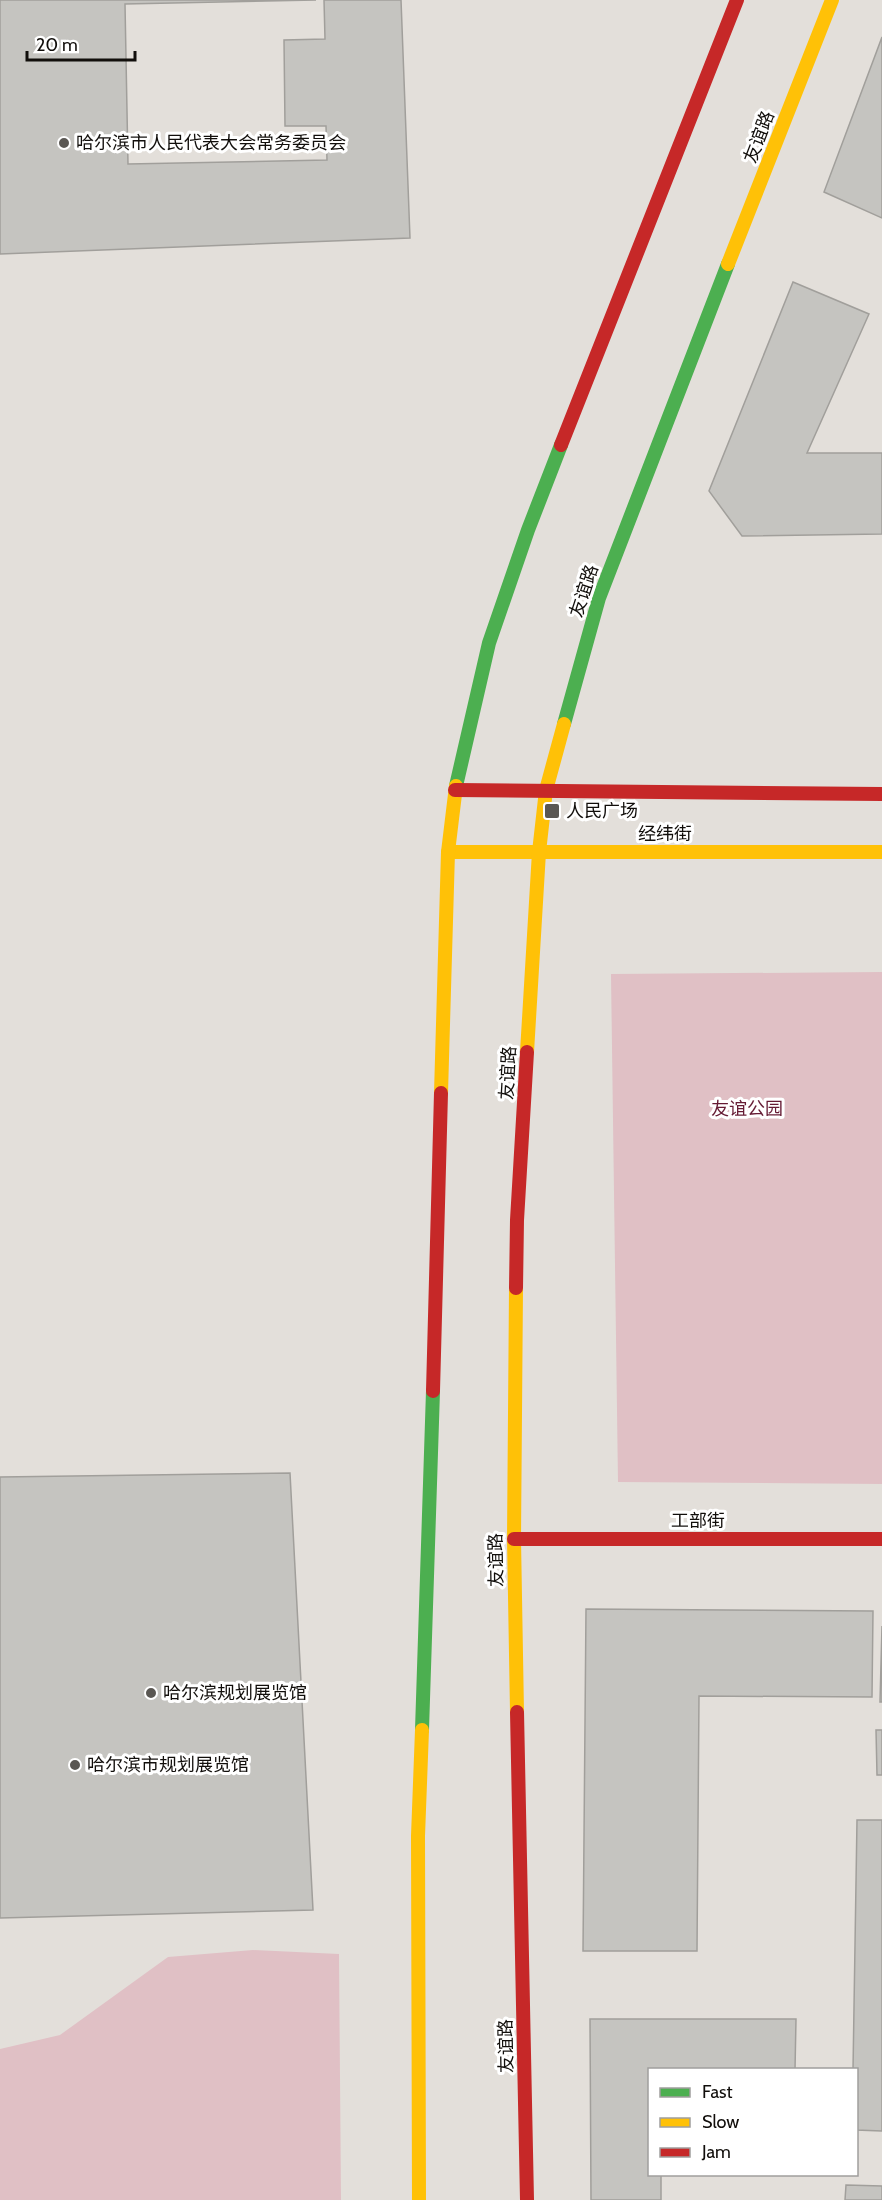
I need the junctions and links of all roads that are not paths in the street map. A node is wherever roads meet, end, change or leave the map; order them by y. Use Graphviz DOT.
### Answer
graph roads {
  1 [pos="737,0"];
  2 [pos="832,0"];
  3 [pos="455,790"];
  4 [pos="546,790"];
  5 [pos="882,794"];
  6 [pos="448,852"];
  7 [pos="539,852"];
  8 [pos="882,852"];
  9 [pos="514,1539"];
  10 [pos="882,1539"];
  11 [pos="419,2200"];
  12 [pos="527,2200"];
  1 -- 3 [label="main road"];
  2 -- 4 [label="main road, 友谊路"];
  3 -- 4 [label="main road"];
  3 -- 6 [label="main road"];
  4 -- 5 [label="main road"];
  4 -- 7 [label="main road, 友谊路"];
  6 -- 7 [label="main road, 经纬街"];
  6 -- 11 [label="main road"];
  7 -- 8 [label="main road, 经纬街"];
  7 -- 9 [label="main road, 友谊路"];
  9 -- 10 [label="main road, 工部街"];
  9 -- 12 [label="main road, 友谊路"];
}
